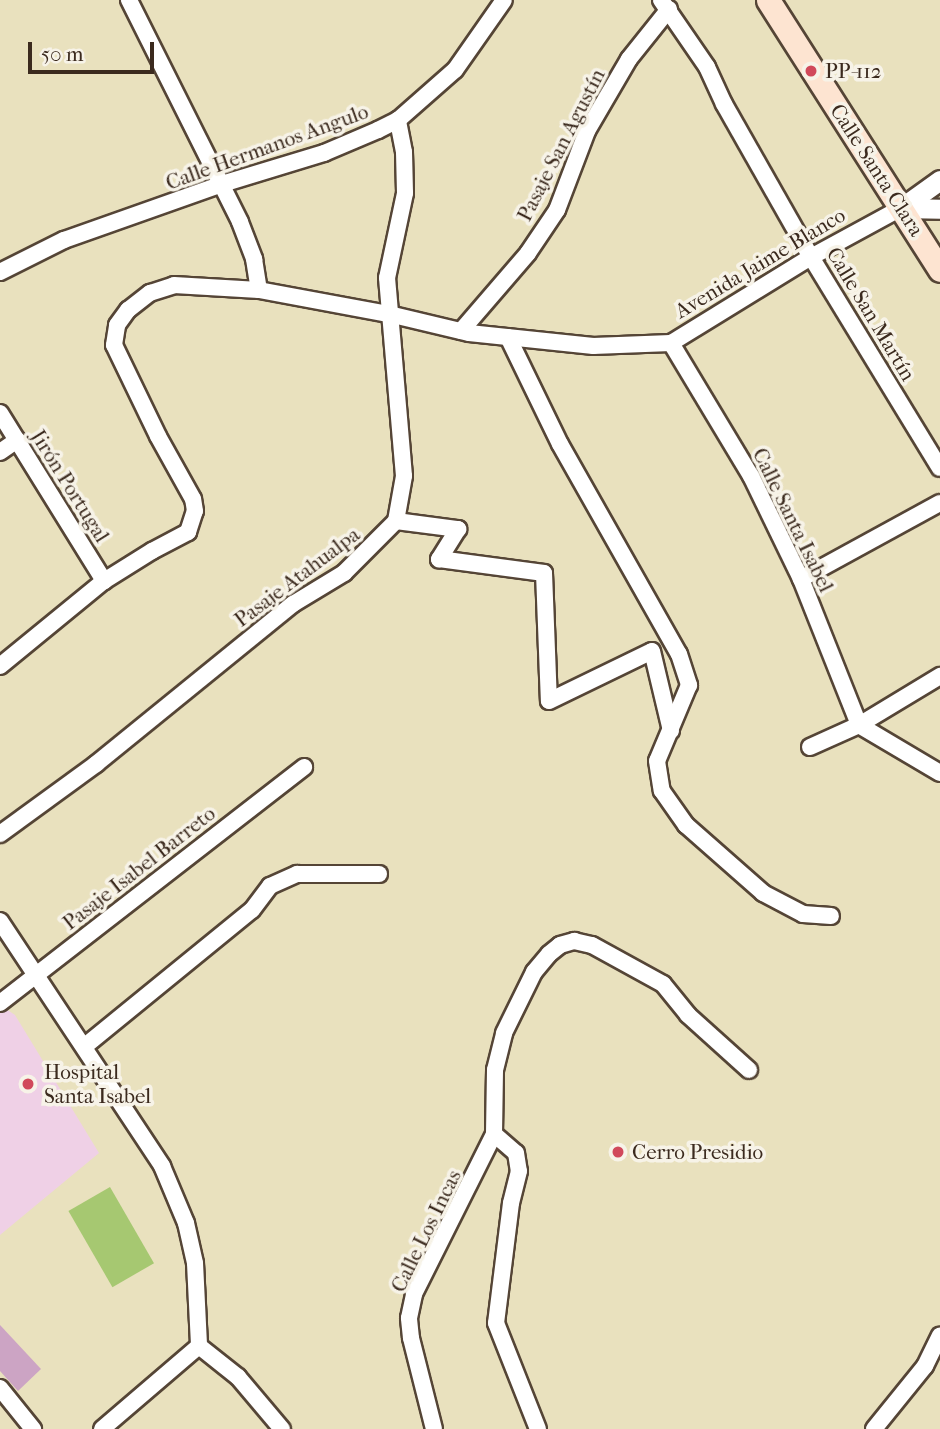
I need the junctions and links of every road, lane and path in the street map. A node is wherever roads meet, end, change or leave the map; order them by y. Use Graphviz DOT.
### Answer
graph roads {
  1 [pos="129,0"];
  2 [pos="504,0"];
  3 [pos="768,0"];
  4 [pos="665,5"];
  5 [pos="398,120"];
  6 [pos="940,180"];
  7 [pos="222,184"];
  8 [pos="901,208"];
  9 [pos="940,209"];
  10 [pos="811,257"];
  11 [pos="940,270"];
  12 [pos="0,272"];
  13 [pos="259,290"];
  14 [pos="389,314"];
  15 [pos="461,331"];
  16 [pos="508,337"];
  17 [pos="671,343"];
  18 [pos="0,413"];
  19 [pos="17,440"];
  20 [pos="0,452"];
  21 [pos="940,468"];
  22 [pos="940,503"];
  23 [pos="396,521"];
  24 [pos="801,579"];
  25 [pos="104,581"];
  26 [pos="0,666"];
  27 [pos="940,676"];
  28 [pos="859,725"];
  29 [pos="671,732"];
  30 [pos="810,747"];
  31 [pos="304,767"];
  32 [pos="940,773"];
  33 [pos="0,834"];
  34 [pos="379,874"];
  35 [pos="831,916"];
  36 [pos="0,921"];
  37 [pos="35,975"];
  38 [pos="0,1003"];
  39 [pos="85,1046"];
  40 [pos="749,1070"];
  41 [pos="494,1135"];
  42 [pos="940,1335"];
  43 [pos="199,1346"];
  44 [pos="0,1388"];
  45 [pos="33,1429"];
  46 [pos="102,1429"];
  47 [pos="282,1429"];
  48 [pos="434,1429"];
  49 [pos="538,1429"];
  50 [pos="874,1429"];
  1 -- 7 [label="street"];
  2 -- 5 [label="street, Calle Hermanos Angulo"];
  3 -- 8 [label="main road, Calle Santa Clara"];
  4 -- 10 [label="street, Calle San Martín"];
  4 -- 15 [label="street, Pasaje San Agustín"];
  5 -- 7 [label="street, Calle Hermanos Angulo"];
  5 -- 14 [label="street"];
  6 -- 8 [label="street, Avenida Jaime Blanco"];
  7 -- 12 [label="street, Calle Hermanos Angulo"];
  7 -- 13 [label="street"];
  8 -- 9 [label="street"];
  8 -- 10 [label="street, Avenida Jaime Blanco"];
  8 -- 11 [label="main road, Calle Santa Clara"];
  10 -- 17 [label="street, Avenida Jaime Blanco"];
  10 -- 21 [label="street, Calle San Martín"];
  13 -- 14 [label="street, Avenida Jaime Blanco"];
  13 -- 25 [label="street, Avenida Jaime Blanco"];
  14 -- 15 [label="street, Avenida Jaime Blanco"];
  14 -- 23 [label="street"];
  15 -- 16 [label="street, Avenida Jaime Blanco"];
  16 -- 17 [label="street, Avenida Jaime Blanco"];
  16 -- 29 [label="street"];
  17 -- 24 [label="street, Calle Santa Isabel"];
  18 -- 19 [label="street, Jirón Portugal"];
  19 -- 20 [label="street"];
  19 -- 25 [label="street, Jirón Portugal"];
  22 -- 24 [label="street"];
  23 -- 29 [label="street"];
  23 -- 33 [label="street, Pasaje Atahualpa"];
  24 -- 28 [label="street, Calle Santa Isabel"];
  25 -- 26 [label="street"];
  27 -- 28 [label="street"];
  28 -- 30 [label="street"];
  28 -- 32 [label="street"];
  29 -- 35 [label="street"];
  31 -- 37 [label="street, Pasaje Isabel Barreto"];
  34 -- 39 [label="street"];
  36 -- 37 [label="street"];
  37 -- 38 [label="street, Pasaje Isabel Barreto"];
  37 -- 39 [label="street"];
  39 -- 43 [label="street"];
  40 -- 41 [label="street"];
  41 -- 48 [label="street, Calle Los Incas"];
  41 -- 49 [label="street"];
  42 -- 50 [label="street"];
  43 -- 46 [label="street"];
  43 -- 47 [label="street"];
  44 -- 45 [label="street"];
}
